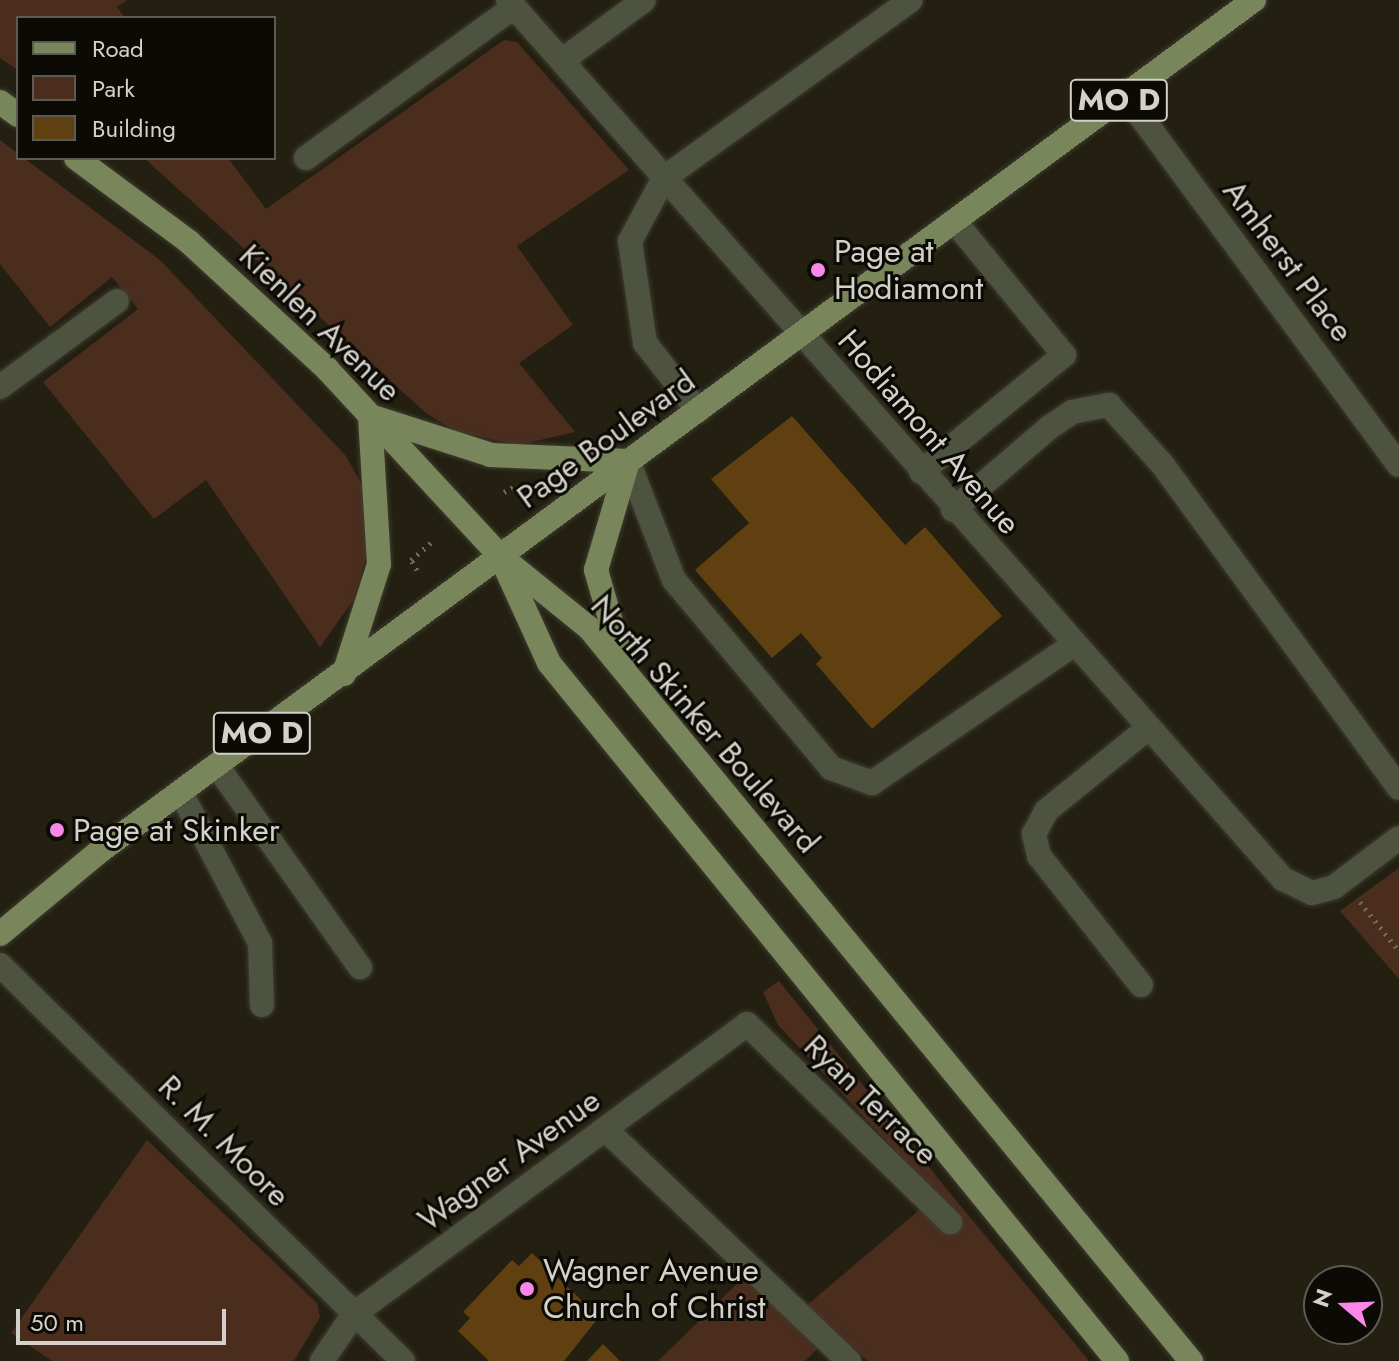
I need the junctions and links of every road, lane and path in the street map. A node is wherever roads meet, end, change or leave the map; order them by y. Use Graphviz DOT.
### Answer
graph roads {
  1 [pos="644,0"];
  2 [pos="911,0"];
  3 [pos="1254,0"];
  4 [pos="511,4"];
  5 [pos="564,59"];
  6 [pos="1125,95"];
  7 [pos="306,158"];
  8 [pos="79,160"];
  9 [pos="664,178"];
  10 [pos="955,222"];
  11 [pos="117,301"];
  12 [pos="803,334"];
  13 [pos="0,386"];
  14 [pos="698,411"];
  15 [pos="370,416"];
  16 [pos="628,461"];
  17 [pos="1399,465"];
  18 [pos="921,472"];
  19 [pos="520,491"];
  20 [pos="504,492"];
  21 [pos="953,510"];
  22 [pos="432,542"];
  23 [pos="500,556"];
  24 [pos="417,570"];
  25 [pos="1073,645"];
  26 [pos="344,674"];
  27 [pos="629,681"];
  28 [pos="1148,728"];
  29 [pos="217,766"];
  30 [pos="1399,788"];
  31 [pos="181,793"];
  32 [pos="1399,838"];
  33 [pos="1360,902"];
  34 [pos="0,934"];
  35 [pos="1399,951"];
  36 [pos="0,965"];
  37 [pos="360,967"];
  38 [pos="1141,985"];
  39 [pos="262,1005"];
  40 [pos="747,1024"];
  41 [pos="605,1129"];
  42 [pos="950,1222"];
  43 [pos="354,1314"];
  44 [pos="322,1361"];
  45 [pos="403,1361"];
  46 [pos="849,1361"];
  47 [pos="1117,1361"];
  48 [pos="1191,1361"];
  1 -- 5 [label="street"];
  2 -- 9 [label="street"];
  3 -- 6 [label="main road, Page Boulevard / MO D"];
  4 -- 5 [label="street, Hodiamont Avenue"];
  4 -- 7 [label="street"];
  5 -- 9 [label="street, Hodiamont Avenue"];
  6 -- 10 [label="main road, Page Boulevard / MO D"];
  6 -- 17 [label="street, Amherst Place"];
  8 -- 15 [label="main road, Kienlen Avenue"];
  9 -- 12 [label="street, Hodiamont Avenue"];
  9 -- 14 [label="street"];
  10 -- 12 [label="main road, Page Boulevard / MO D"];
  10 -- 18 [label="street"];
  11 -- 13 [label="street"];
  12 -- 14 [label="main road, Page Boulevard / MO D"];
  12 -- 18 [label="street, Hodiamont Avenue"];
  14 -- 16 [label="main road, Page Boulevard / MO D"];
  15 -- 16 [label="main road"];
  15 -- 23 [label="main road, Kienlen Avenue"];
  15 -- 26 [label="main road"];
  16 -- 23 [label="main road, Page Boulevard / MO D"];
  16 -- 25 [label="street"];
  16 -- 27 [label="main road"];
  18 -- 21 [label="street, Hodiamont Avenue"];
  19 -- 20 [label="path"];
  21 -- 25 [label="street, Hodiamont Avenue"];
  21 -- 30 [label="street"];
  22 -- 24 [label="path"];
  23 -- 26 [label="main road, Page Boulevard / MO D"];
  23 -- 27 [label="main road, North Skinker Boulevard"];
  23 -- 47 [label="main road"];
  25 -- 28 [label="street, Hodiamont Avenue"];
  26 -- 29 [label="main road, Page Boulevard / MO D"];
  27 -- 48 [label="main road, North Skinker Boulevard"];
  28 -- 32 [label="street, Hodiamont Avenue"];
  28 -- 38 [label="street"];
  29 -- 31 [label="main road, Page Boulevard / MO D"];
  29 -- 37 [label="street"];
  31 -- 34 [label="main road, Page Boulevard / MO D"];
  31 -- 39 [label="street"];
  33 -- 35 [label="path"];
  36 -- 43 [label="street, R. M. Moore"];
  40 -- 41 [label="street, Wagner Avenue"];
  40 -- 42 [label="street, Ryan Terrace"];
  41 -- 43 [label="street, Wagner Avenue"];
  41 -- 46 [label="street"];
  43 -- 44 [label="street, Wagner Avenue"];
  43 -- 45 [label="street, R. M. Moore"];
}
